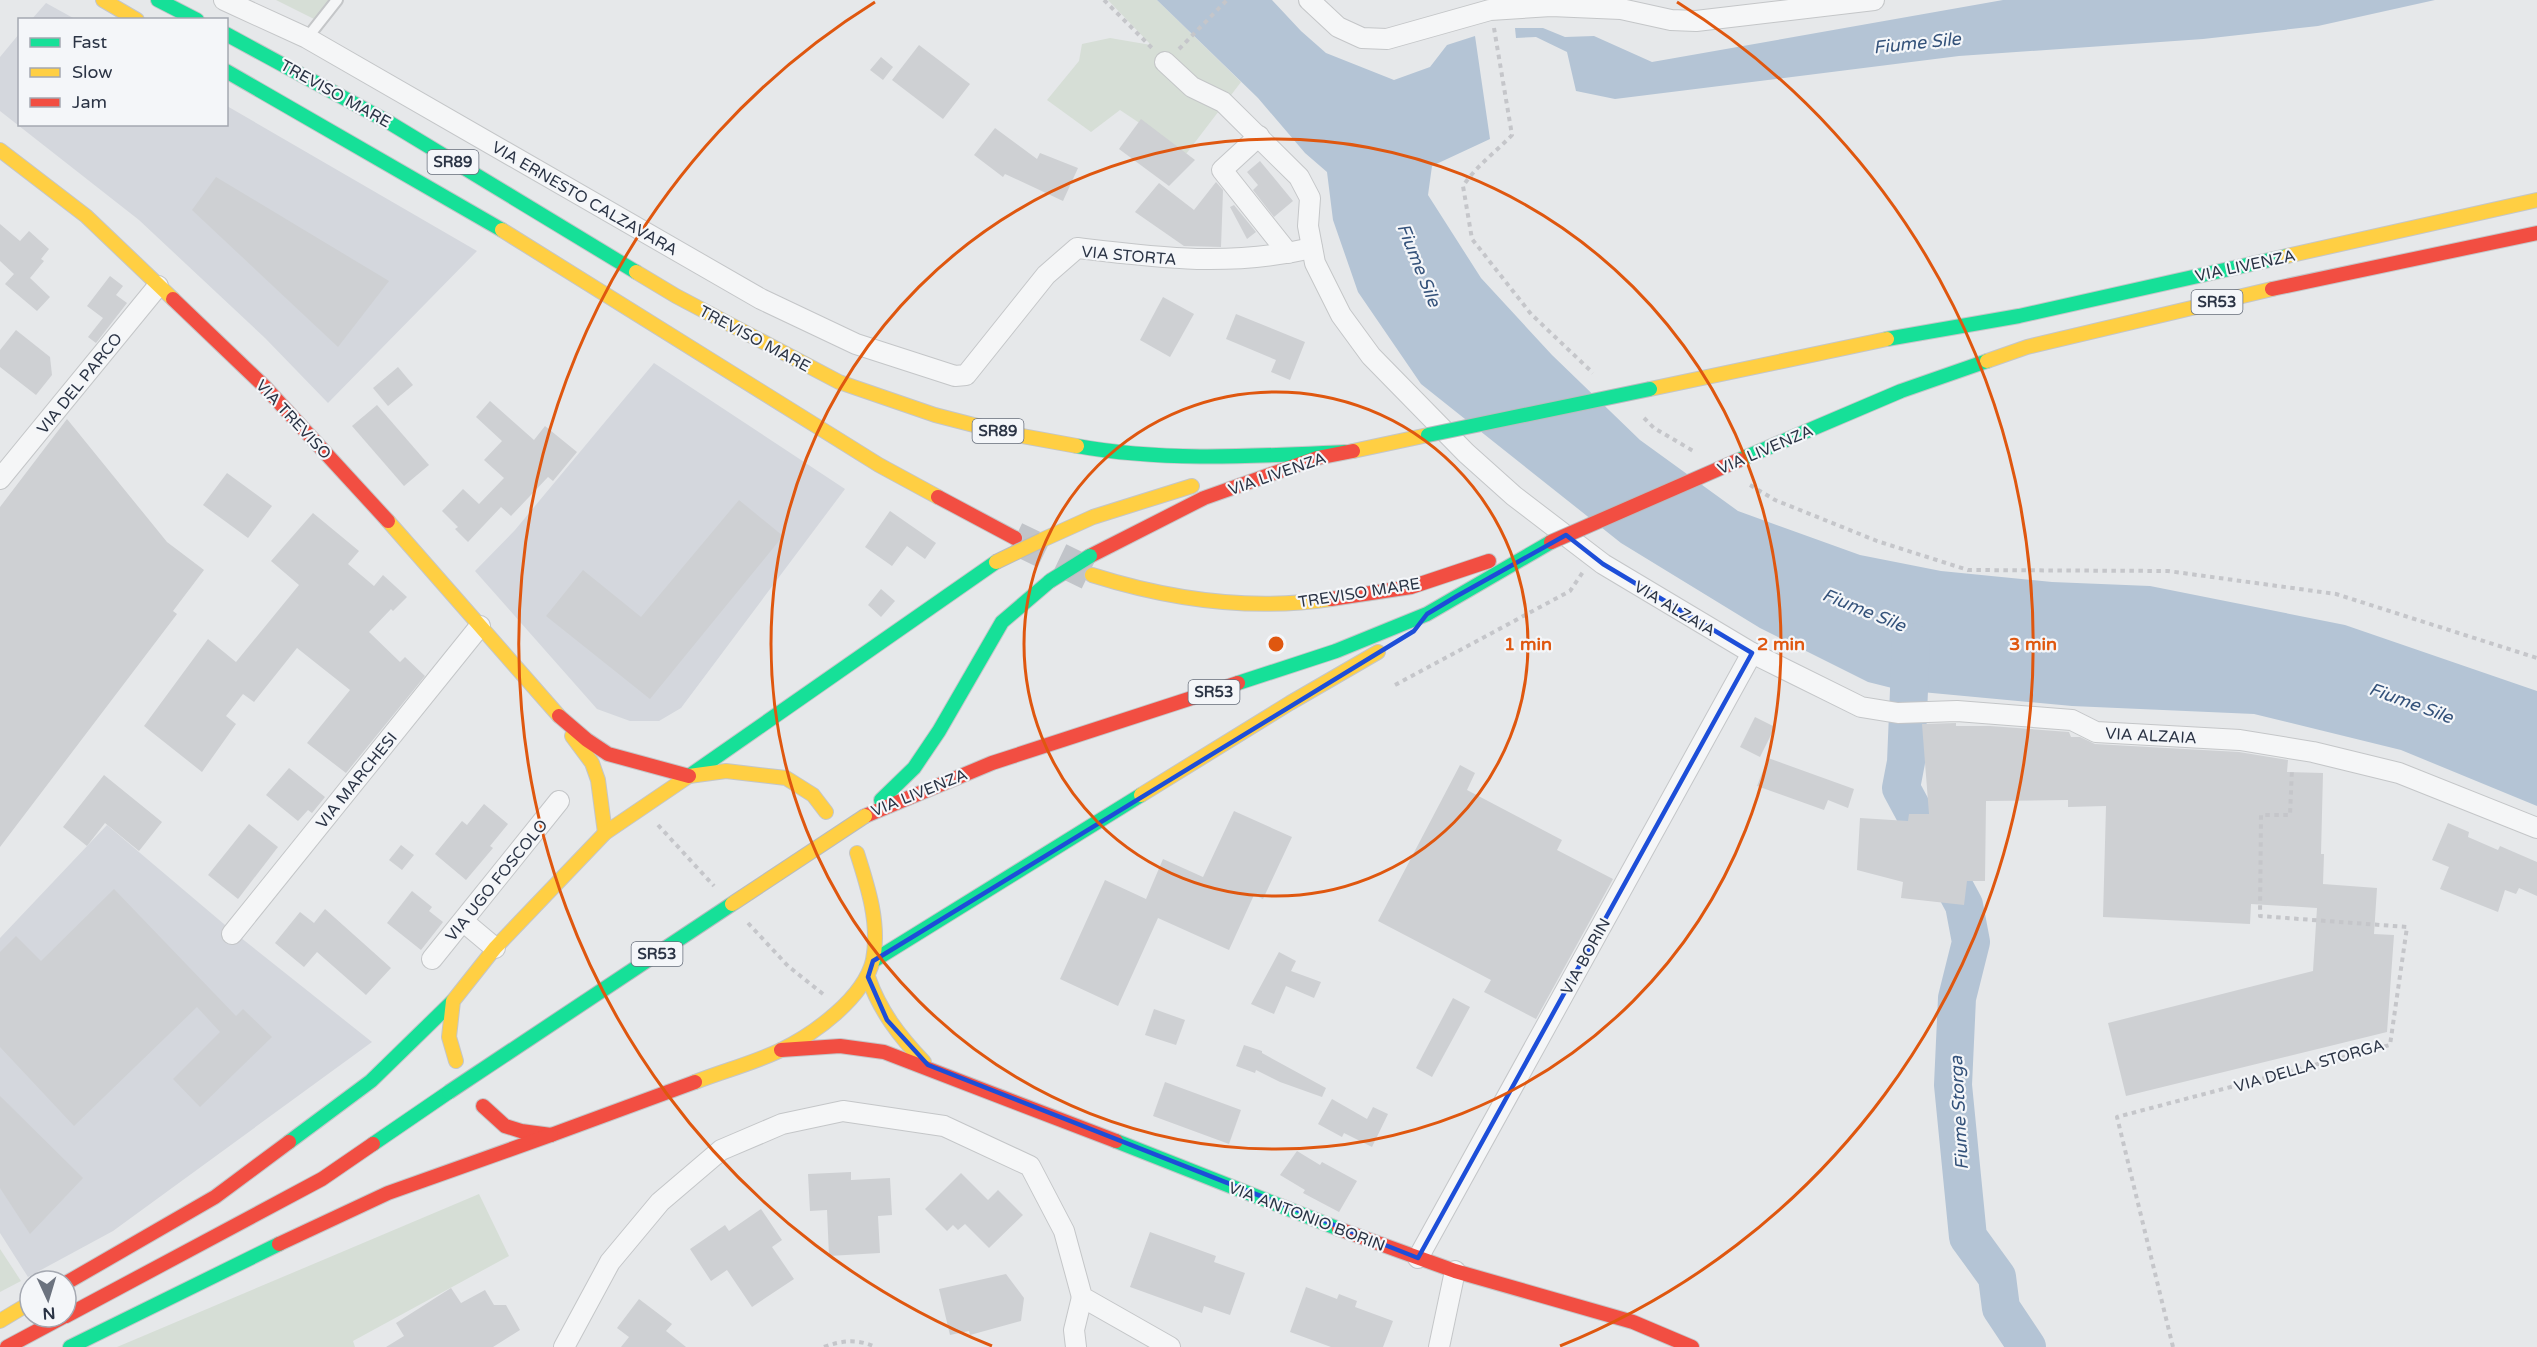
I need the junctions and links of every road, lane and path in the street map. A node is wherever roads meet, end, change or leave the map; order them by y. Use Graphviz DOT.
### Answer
graph roads {
  1 [pos="103,0"];
  2 [pos="158,0"];
  3 [pos="224,0"];
  4 [pos="337,0"];
  5 [pos="1104,0"];
  6 [pos="1227,0"];
  7 [pos="1309,0"];
  8 [pos="1874,0"];
  9 [pos="1622,5"];
  10 [pos="1490,10"];
  11 [pos="134,18"];
  12 [pos="193,18"];
  13 [pos="228,35"];
  14 [pos="306,38"];
  15 [pos="1171,56"];
  16 [pos="228,72"];
  17 [pos="1259,136"];
  18 [pos="0,150"];
  19 [pos="2537,200"];
  20 [pos="2537,233"];
  21 [pos="1312,248"];
  22 [pos="1288,254"];
  23 [pos="158,286"];
  24 [pos="955,376"];
  25 [pos="1598,377"];
  26 [pos="1638,413"];
  27 [pos="1345,452"];
  28 [pos="1300,455"];
  29 [pos="1704,458"];
  30 [pos="0,479"];
  31 [pos="1745,482"];
  32 [pos="1015,538"];
  33 [pos="1551,542"];
  34 [pos="1593,557"];
  35 [pos="1092,575"];
  36 [pos="1427,614"];
  37 [pos="480,626"];
  38 [pos="1752,653"];
  39 [pos="2537,658"];
  40 [pos="1395,685"];
  41 [pos="560,717"];
  42 [pos="2293,749"];
  43 [pos="689,776"];
  44 [pos="559,801"];
  45 [pos="826,812"];
  46 [pos="865,816"];
  47 [pos="2537,828"];
  48 [pos="605,833"];
  49 [pos="857,853"];
  50 [pos="464,922"];
  51 [pos="232,934"];
  52 [pos="495,948"];
  53 [pos="432,959"];
  54 [pos="873,961"];
  55 [pos="868,977"];
  56 [pos="453,1001"];
  57 [pos="782,1050"];
  58 [pos="456,1061"];
  59 [pos="928,1065"];
  60 [pos="483,1106"];
  61 [pos="551,1135"];
  62 [pos="1418,1258"];
  63 [pos="1455,1271"];
  64 [pos="78,1276"];
  65 [pos="1082,1297"];
  66 [pos="78,1309"];
  67 [pos="18,1310"];
  68 [pos="0,1320"];
  69 [pos="41,1329"];
  70 [pos="7,1347"];
  71 [pos="70,1347"];
  72 [pos="564,1347"];
  73 [pos="824,1347"];
  74 [pos="876,1347"];
  75 [pos="1076,1347"];
  76 [pos="1170,1347"];
  77 [pos="1439,1347"];
  78 [pos="1692,1347"];
  79 [pos="2173,1347"];
  1 -- 11 [label="main road"];
  2 -- 12 [label="main road"];
  3 -- 14 [label="street, VIA ERNESTO CALZAVARA"];
  4 -- 14 [label="lane"];
  5 -- 15 [label="path"];
  6 -- 15 [label="path"];
  7 -- 10 [label="street"];
  8 -- 9 [label="street"];
  9 -- 10 [label="street"];
  10 -- 25 [label="path"];
  13 -- 28 [label="main road, TREVISO MARE / SR89"];
  14 -- 24 [label="street, VIA ERNESTO CALZAVARA"];
  15 -- 17 [label="street, VIA ALZAIA"];
  16 -- 32 [label="main road, SR89"];
  17 -- 21 [label="street, VIA ALZAIA"];
  17 -- 22 [label="street"];
  18 -- 23 [label="main road, VIA TREVISO"];
  19 -- 27 [label="main road, VIA LIVENZA / SR53, bridge"];
  20 -- 33 [label="main road, VIA LIVENZA / SR53, bridge"];
  21 -- 22 [label="street, VIA STORTA"];
  21 -- 34 [label="street, VIA ALZAIA"];
  22 -- 24 [label="street, VIA STORTA"];
  23 -- 30 [label="street, VIA DEL PARCO"];
  23 -- 37 [label="main road, VIA TREVISO"];
  26 -- 29 [label="path"];
  27 -- 28 [label="main road, TREVISO MARE / SR89"];
  27 -- 46 [label="main road, VIA LIVENZA / SR53, bridge"];
  28 -- 43 [label="main road, bridge"];
  31 -- 39 [label="path"];
  33 -- 35 [label="main road, TREVISO MARE"];
  33 -- 36 [label="main road, VIA LIVENZA / SR53"];
  34 -- 38 [label="street, VIA ALZAIA"];
  34 -- 40 [label="path"];
  36 -- 46 [label="main road, VIA LIVENZA / SR53"];
  36 -- 54 [label="main road"];
  37 -- 41 [label="main road, VIA TREVISO"];
  37 -- 51 [label="street, VIA MARCHESI"];
  38 -- 42 [label="street, VIA ALZAIA"];
  38 -- 62 [label="street, VIA BORIN"];
  41 -- 43 [label="main road, VIA TREVISO"];
  41 -- 48 [label="main road, VIA TREVISO"];
  42 -- 47 [label="street, VIA ALZAIA"];
  42 -- 79 [label="path, VIA DELLA STORGA"];
  43 -- 45 [label="main road"];
  43 -- 48 [label="main road"];
  44 -- 50 [label="street, VIA UGO FOSCOLO"];
  46 -- 66 [label="main road, SR53, bridge"];
  48 -- 52 [label="main road"];
  49 -- 54 [label="main road"];
  50 -- 52 [label="street"];
  50 -- 53 [label="street, VIA UGO FOSCOLO"];
  52 -- 56 [label="main road"];
  54 -- 55 [label="main road"];
  55 -- 57 [label="main road"];
  55 -- 59 [label="main road, VIA ANTONIO BORIN"];
  56 -- 58 [label="main road"];
  56 -- 64 [label="main road"];
  57 -- 59 [label="main road, VIA ANTONIO BORIN"];
  57 -- 61 [label="main road"];
  59 -- 62 [label="main road, VIA ANTONIO BORIN"];
  60 -- 61 [label="main road"];
  61 -- 71 [label="main road"];
  62 -- 63 [label="main road, VIA ANTONIO BORIN"];
  63 -- 77 [label="street"];
  63 -- 78 [label="main road, VIA ANTONIO BORIN"];
  65 -- 72 [label="street"];
  65 -- 75 [label="street"];
  65 -- 76 [label="street"];
  67 -- 68 [label="main road"];
  69 -- 70 [label="main road, SR53"];
  73 -- 74 [label="path"];
}
